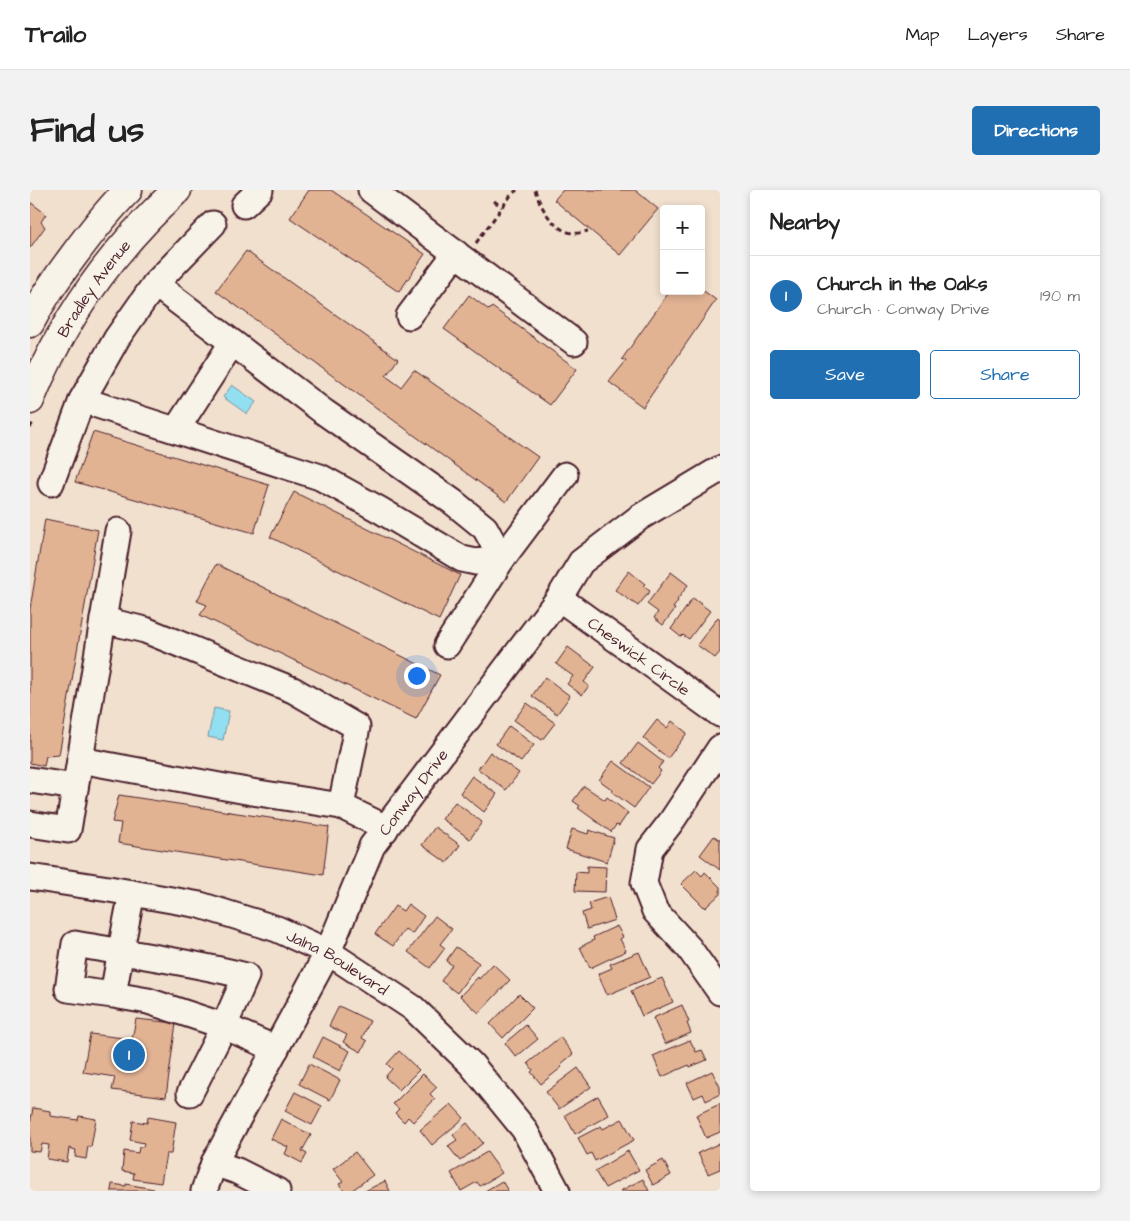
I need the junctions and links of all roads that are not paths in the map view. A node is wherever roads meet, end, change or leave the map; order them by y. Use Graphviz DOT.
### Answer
graph roads {
  1 [pos="128,190"];
  2 [pos="177,190"];
  3 [pos="371,190"];
  4 [pos="213,224"];
  5 [pos="460,256"];
  6 [pos="155,284"];
  7 [pos="408,316"];
  8 [pos="30,322"];
  9 [pos="232,342"];
  10 [pos="574,342"];
  11 [pos="30,400"];
  12 [pos="82,400"];
  13 [pos="176,430"];
  14 [pos="720,469"];
  15 [pos="565,475"];
  16 [pos="51,483"];
  17 [pos="118,531"];
  18 [pos="502,559"];
  19 [pos="559,598"];
  20 [pos="103,620"];
  21 [pos="447,645"];
  22 [pos="720,714"];
  23 [pos="720,748"];
  24 [pos="80,760"];
  25 [pos="30,780"];
  26 [pos="75,787"];
  27 [pos="341,806"];
  28 [pos="30,824"];
  29 [pos="384,830"];
  30 [pos="30,877"];
  31 [pos="132,893"];
  32 [pos="121,952"];
  33 [pos="328,952"];
  34 [pos="720,992"];
  35 [pos="113,995"];
  36 [pos="224,1026"];
  37 [pos="276,1049"];
  38 [pos="190,1093"];
  39 [pos="214,1164"];
  40 [pos="204,1191"];
  41 [pos="277,1191"];
  42 [pos="557,1191"];
  1 -- 8 [label="main road"];
  2 -- 11 [label="main road, Bradley Avenue"];
  3 -- 5 [label="street"];
  4 -- 6 [label="street"];
  5 -- 7 [label="street"];
  5 -- 10 [label="street"];
  6 -- 9 [label="street"];
  6 -- 12 [label="street"];
  9 -- 13 [label="street"];
  9 -- 18 [label="street"];
  12 -- 13 [label="street"];
  12 -- 16 [label="street"];
  13 -- 18 [label="street"];
  14 -- 19 [label="street, Conway Drive"];
  15 -- 18 [label="street"];
  17 -- 20 [label="street"];
  18 -- 21 [label="street"];
  19 -- 22 [label="street, Cheswick Circle"];
  19 -- 29 [label="street, Conway Drive"];
  20 -- 24 [label="street"];
  20 -- 27 [label="street"];
  23 -- 34 [label="street"];
  24 -- 26 [label="street"];
  24 -- 27 [label="street"];
  25 -- 26 [label="street"];
  26 -- 28 [label="street"];
  27 -- 29 [label="street"];
  29 -- 33 [label="street, Conway Drive"];
  30 -- 31 [label="street, Jalna Boulevard"];
  31 -- 32 [label="street"];
  31 -- 33 [label="street, Jalna Boulevard"];
  32 -- 35 [label="street"];
  32 -- 35 [label="street"];
  32 -- 36 [label="street"];
  33 -- 37 [label="street, Conway Drive"];
  33 -- 42 [label="street, Jalna Boulevard"];
  35 -- 36 [label="street"];
  36 -- 37 [label="street"];
  36 -- 38 [label="street"];
  37 -- 39 [label="street, Conway Drive"];
  39 -- 40 [label="street, Conway Drive"];
  39 -- 41 [label="street"];
}
